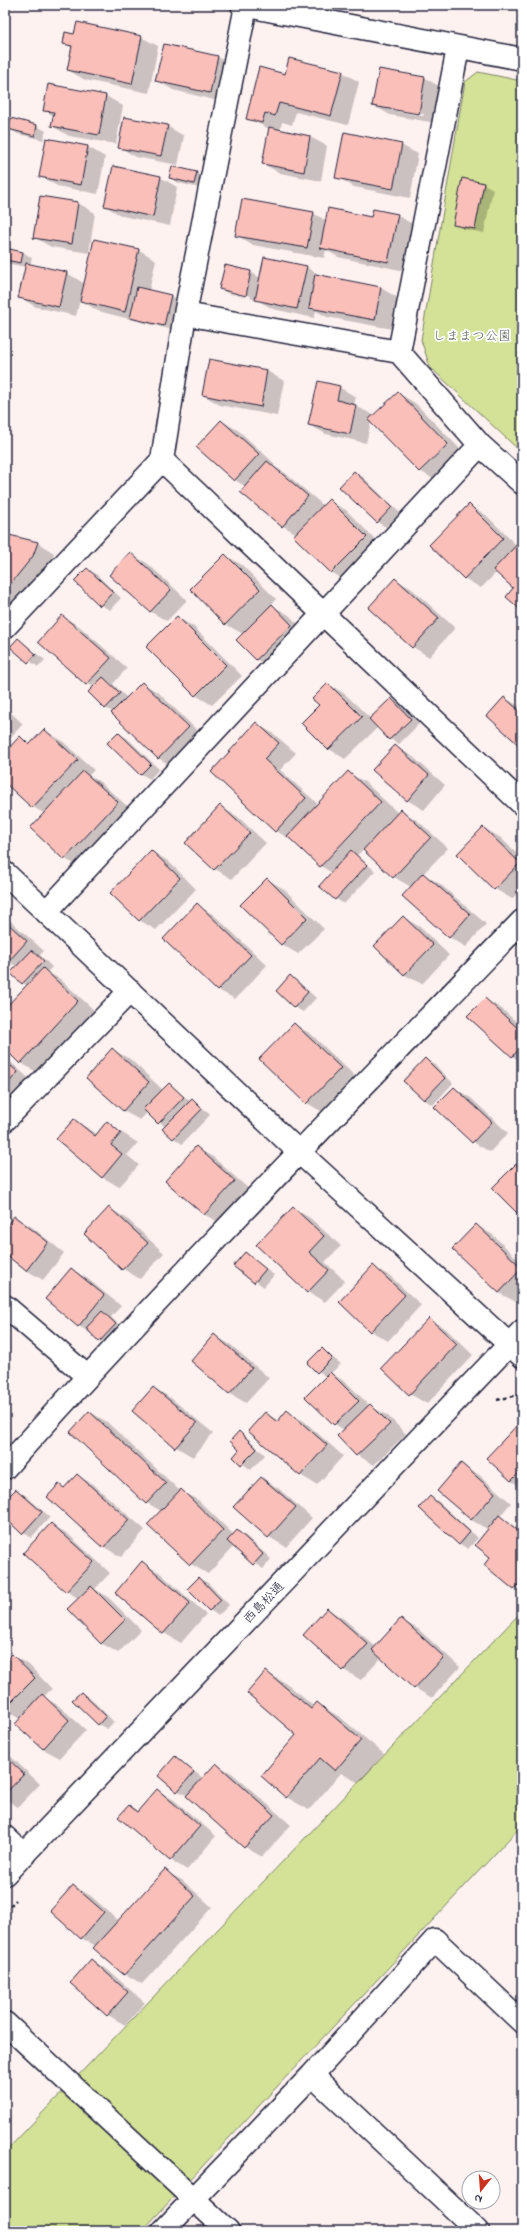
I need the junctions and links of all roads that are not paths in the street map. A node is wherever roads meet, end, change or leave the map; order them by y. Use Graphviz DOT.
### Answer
graph roads {
  1 [pos="244,6"];
  2 [pos="458,48"];
  3 [pos="522,60"];
  4 [pos="185,314"];
  5 [pos="399,352"];
  6 [pos="480,445"];
  7 [pos="162,460"];
  8 [pos="522,483"];
  9 [pos="324,614"];
  10 [pos="5,626"];
  11 [pos="522,804"];
  12 [pos="5,873"];
  13 [pos="46,912"];
  14 [pos="522,921"];
  15 [pos="130,990"];
  16 [pos="5,1120"];
  17 [pos="299,1152"];
  18 [pos="5,1306"];
  19 [pos="518,1344"];
  20 [pos="87,1376"];
  21 [pos="5,1468"];
  22 [pos="5,1837"];
  23 [pos="24,1855"];
  24 [pos="5,1874"];
  25 [pos="522,2022"];
  26 [pos="5,2023"];
  27 [pos="312,2075"];
  28 [pos="193,2198"];
  29 [pos="163,2231"];
  30 [pos="228,2231"];
  31 [pos="478,2231"];
  1 -- 2 [label="street"];
  1 -- 4 [label="street"];
  2 -- 3 [label="street"];
  2 -- 5 [label="street"];
  4 -- 5 [label="street"];
  4 -- 7 [label="street"];
  5 -- 6 [label="street"];
  6 -- 8 [label="street"];
  6 -- 9 [label="street"];
  7 -- 9 [label="street"];
  7 -- 10 [label="street"];
  9 -- 11 [label="street"];
  9 -- 13 [label="street"];
  12 -- 13 [label="street"];
  13 -- 15 [label="street"];
  14 -- 17 [label="street"];
  15 -- 16 [label="street"];
  15 -- 17 [label="street"];
  17 -- 19 [label="street"];
  17 -- 20 [label="street"];
  18 -- 20 [label="street"];
  19 -- 23 [label="street, 西島松通"];
  20 -- 21 [label="street"];
  22 -- 23 [label="street"];
  23 -- 24 [label="street, 西島松通"];
  25 -- 27 [label="street"];
  26 -- 28 [label="street"];
  27 -- 28 [label="street"];
  27 -- 31 [label="street"];
  28 -- 29 [label="street"];
  28 -- 30 [label="street"];
}
